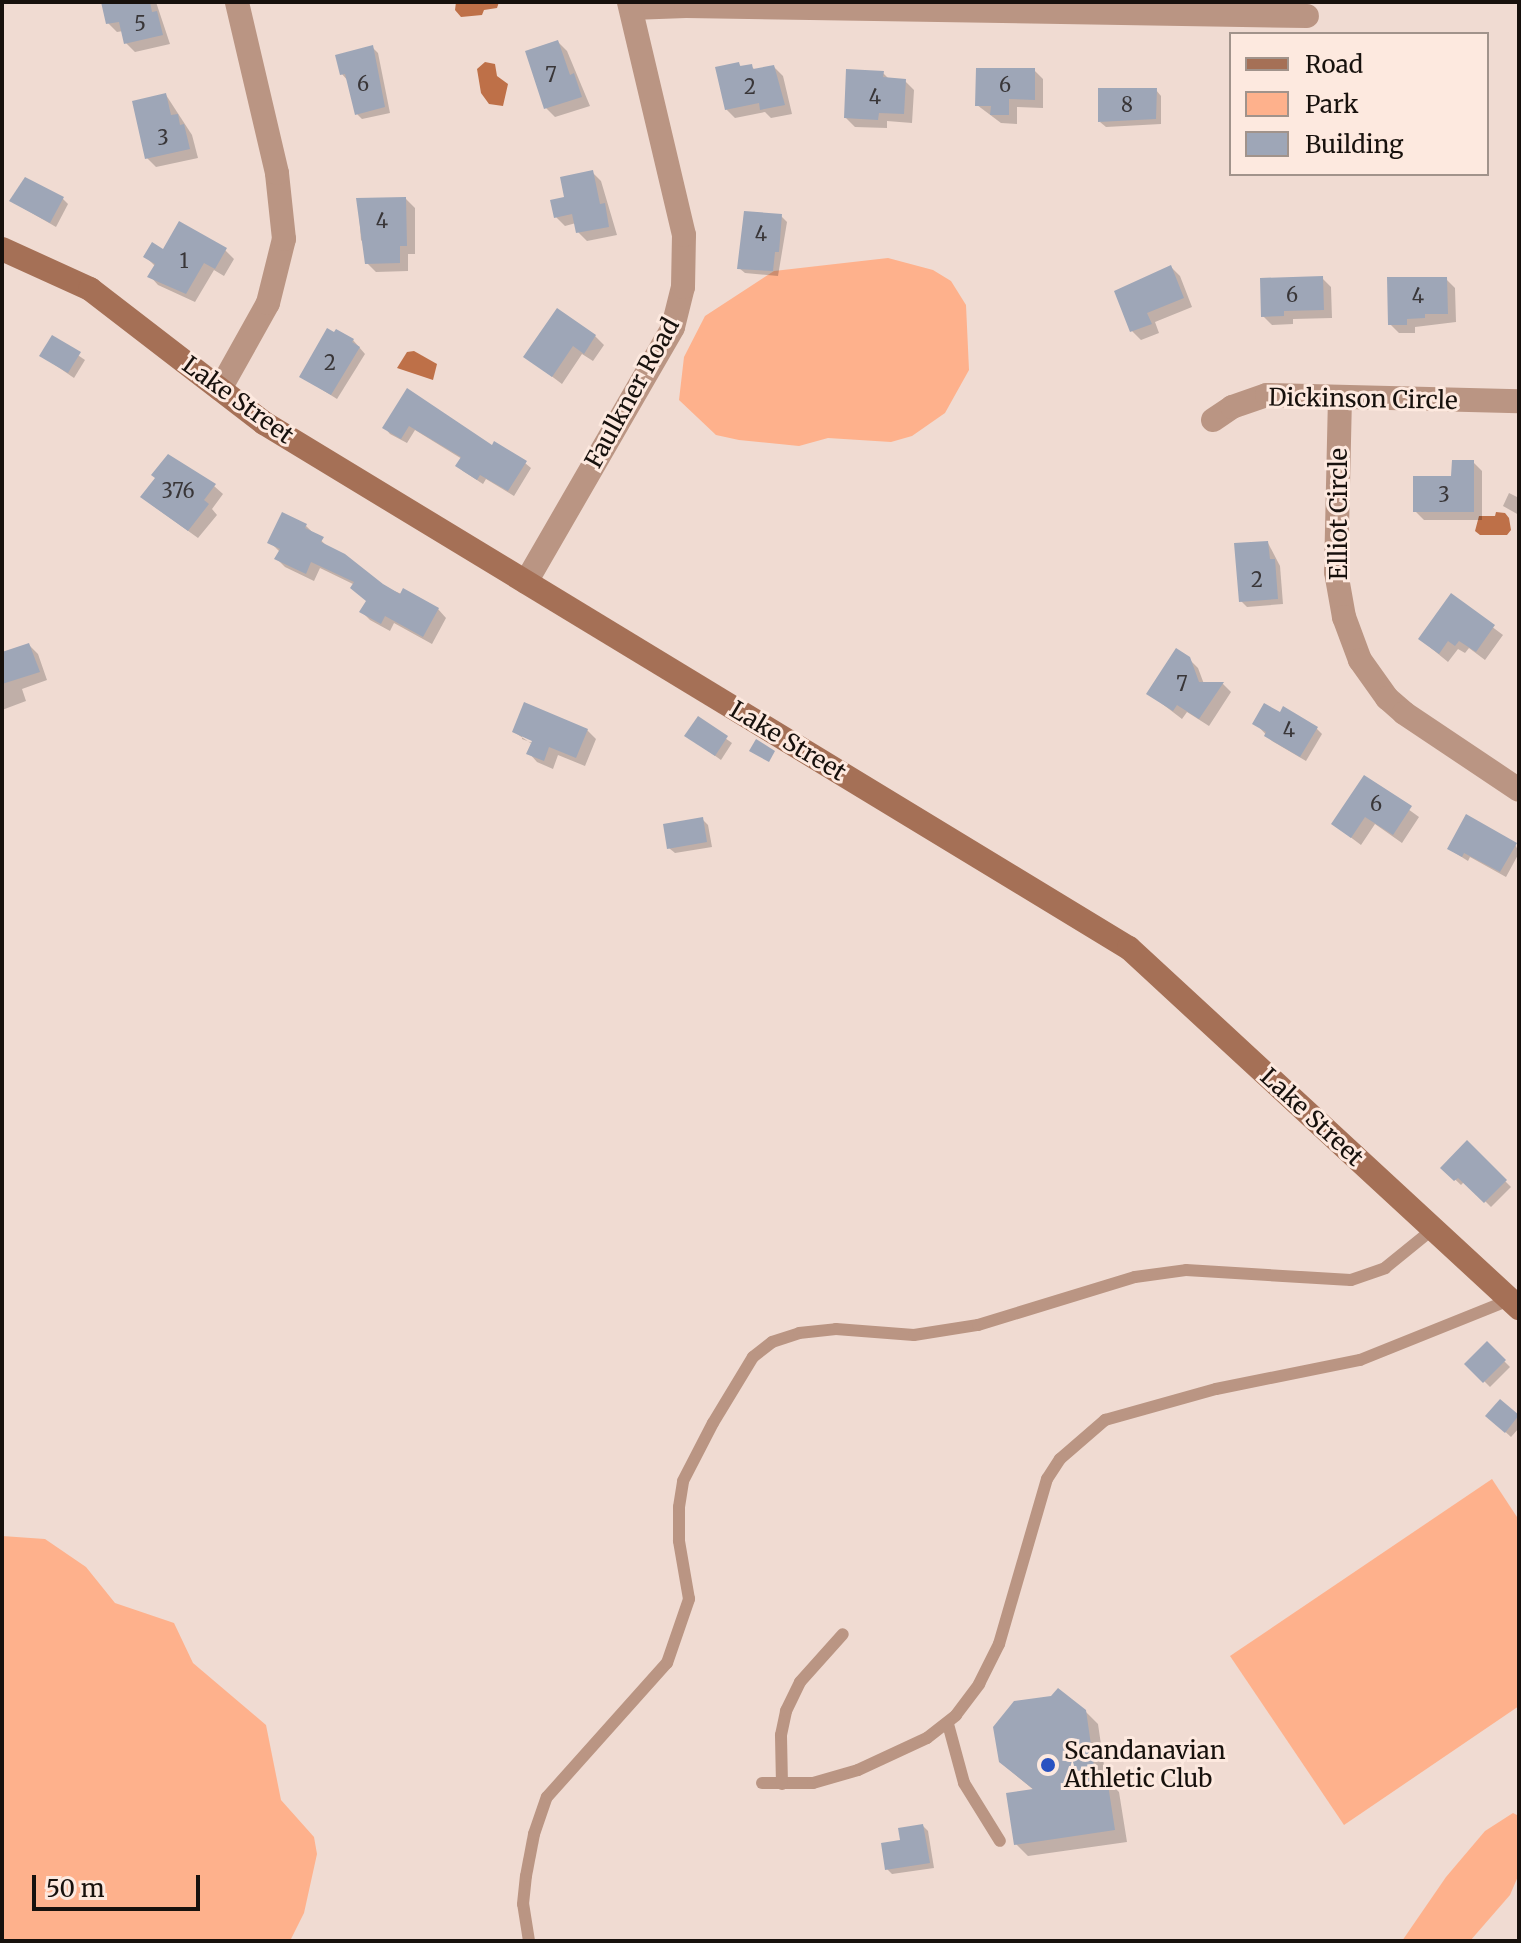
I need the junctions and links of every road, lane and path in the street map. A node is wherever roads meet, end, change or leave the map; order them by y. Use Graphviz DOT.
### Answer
graph roads {
  1 [pos="237,2"];
  2 [pos="630,5"];
  3 [pos="1307,16"];
  4 [pos="2,249"];
  5 [pos="220,389"];
  6 [pos="1340,397"];
  7 [pos="1519,401"];
  8 [pos="1213,420"];
  9 [pos="526,582"];
  10 [pos="1519,790"];
  11 [pos="1433,1229"];
  12 [pos="1514,1304"];
  13 [pos="843,1634"];
  14 [pos="948,1724"];
  15 [pos="762,1783"];
  16 [pos="782,1784"];
  17 [pos="1000,1841"];
  18 [pos="529,1941"];
  1 -- 5 [label="street"];
  2 -- 3 [label="street"];
  2 -- 9 [label="street, Faulkner Road"];
  4 -- 5 [label="main road, Lake Street"];
  5 -- 9 [label="main road, Lake Street"];
  6 -- 7 [label="street, Dickinson Circle"];
  6 -- 8 [label="street, Dickinson Circle"];
  6 -- 10 [label="street, Elliot Circle"];
  9 -- 11 [label="main road, Lake Street"];
  11 -- 12 [label="main road, Lake Street"];
  11 -- 18 [label="lane"];
  12 -- 14 [label="lane"];
  13 -- 16 [label="lane"];
  14 -- 16 [label="lane"];
  14 -- 17 [label="lane"];
  15 -- 16 [label="lane"];
}
